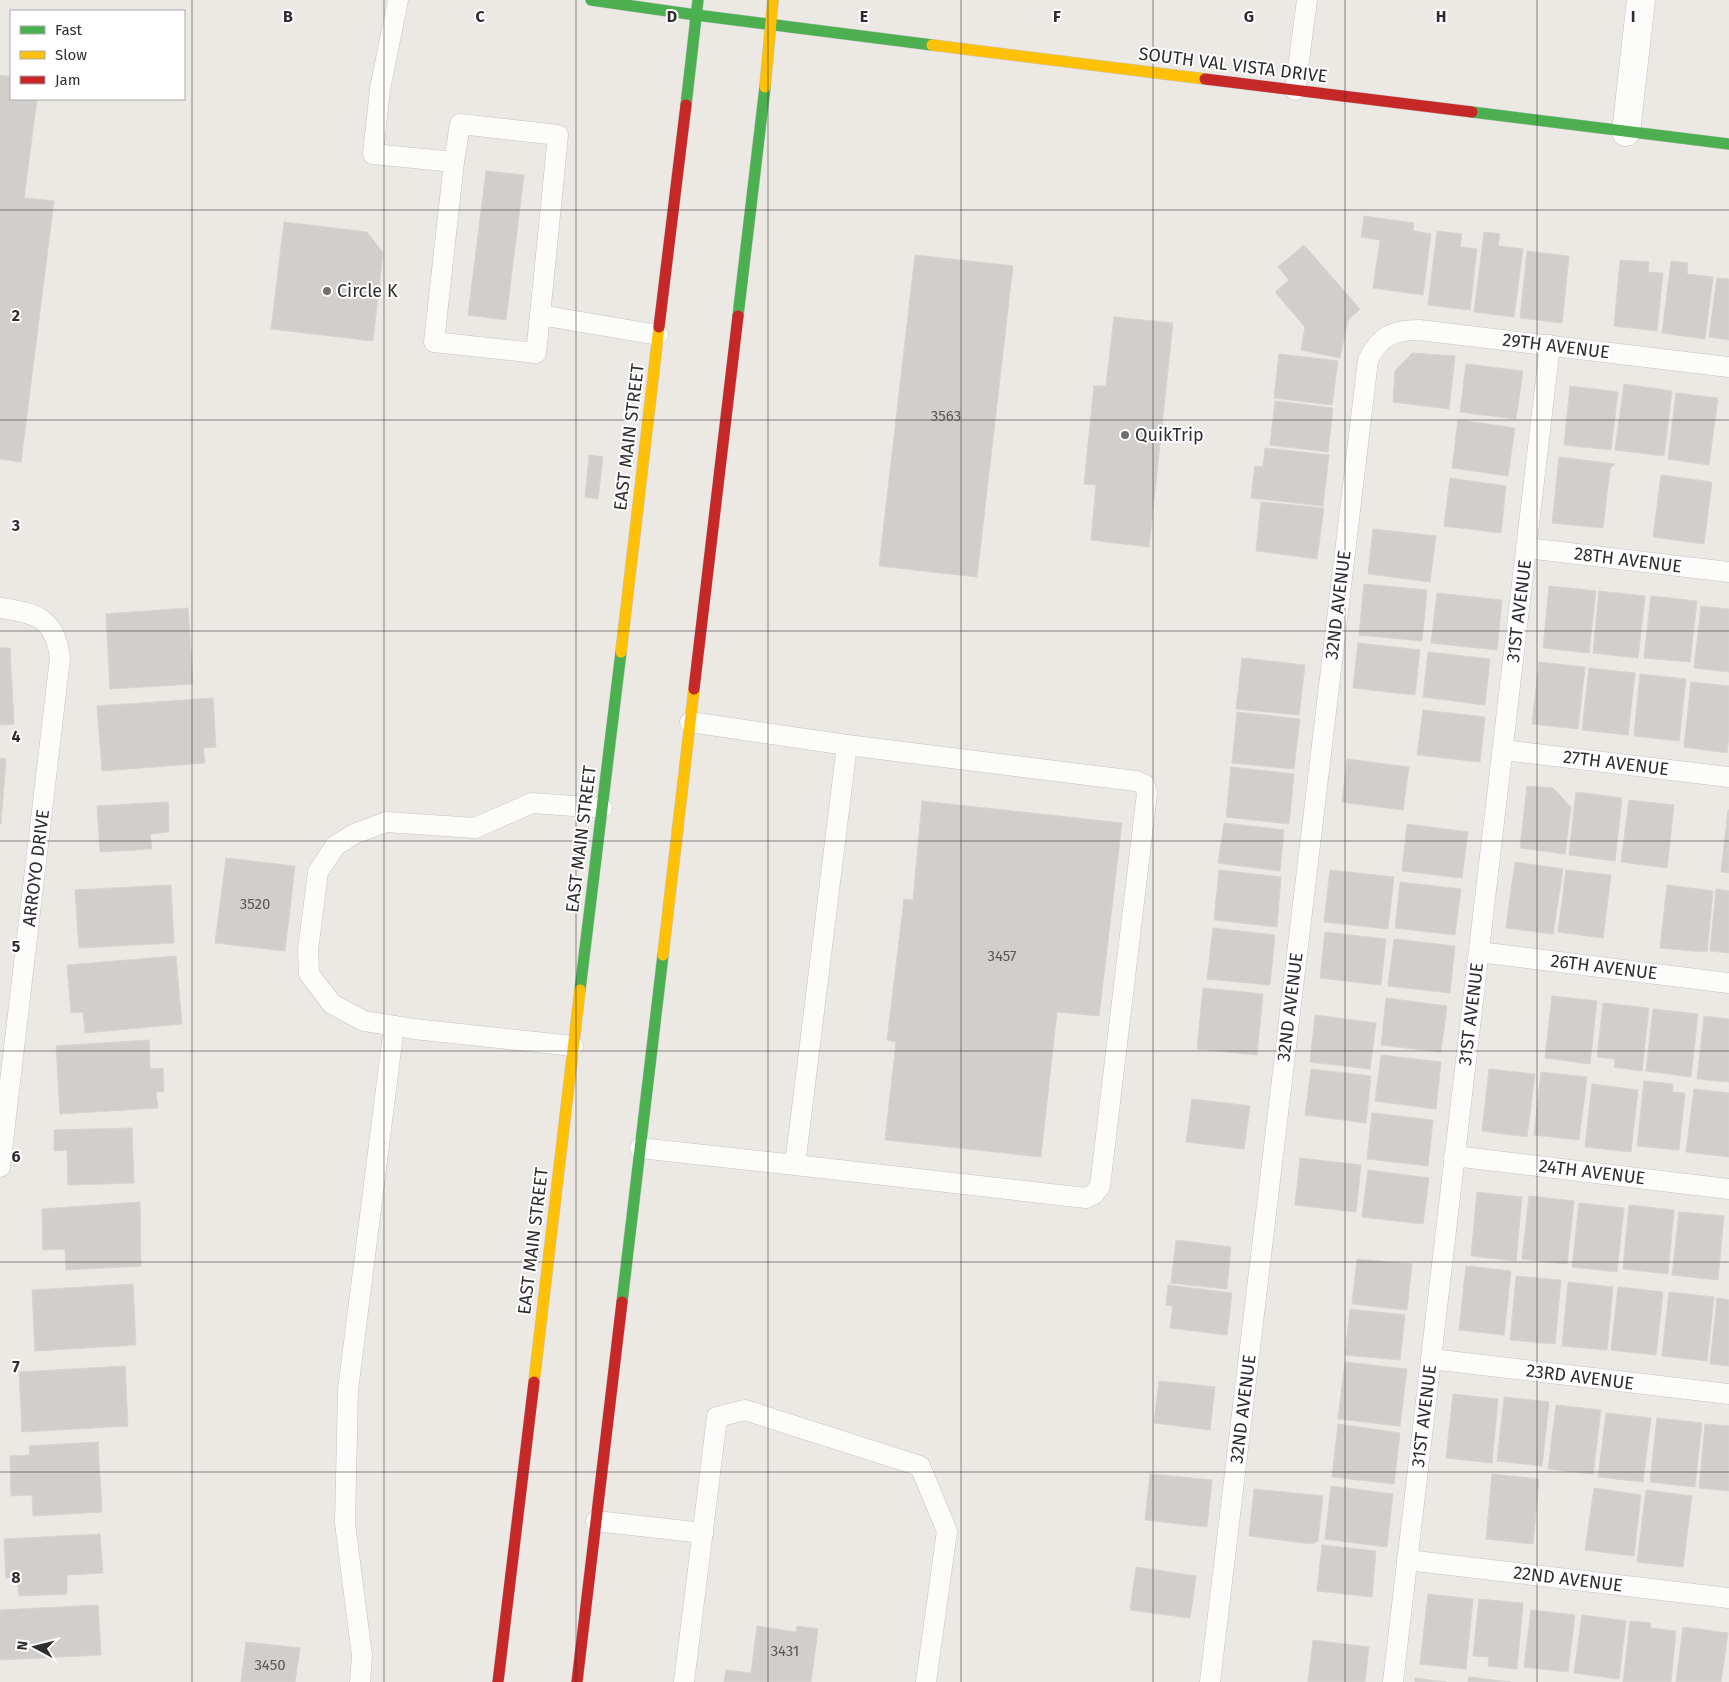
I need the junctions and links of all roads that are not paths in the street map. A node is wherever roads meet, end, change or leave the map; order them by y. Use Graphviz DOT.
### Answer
graph roads {
  1 [pos="398,0"];
  2 [pos="591,0"];
  3 [pos="698,0"];
  4 [pos="773,0"];
  5 [pos="1307,0"];
  6 [pos="1642,0"];
  7 [pos="696,15"];
  8 [pos="771,24"];
  9 [pos="1295,90"];
  10 [pos="1626,132"];
  11 [pos="1729,144"];
  12 [pos="454,162"];
  13 [pos="540,315"];
  14 [pos="658,334"];
  15 [pos="1384,338"];
  16 [pos="1550,345"];
  17 [pos="1729,367"];
  18 [pos="1527,548"];
  19 [pos="1729,572"];
  20 [pos="0,608"];
  21 [pos="690,722"];
  22 [pos="847,745"];
  23 [pos="1502,750"];
  24 [pos="1729,777"];
  25 [pos="602,808"];
  26 [pos="1479,952"];
  27 [pos="1729,983"];
  28 [pos="394,1026"];
  29 [pos="574,1046"];
  30 [pos="640,1148"];
  31 [pos="1454,1156"];
  32 [pos="795,1165"];
  33 [pos="0,1167"];
  34 [pos="1729,1189"];
  35 [pos="1431,1359"];
  36 [pos="1729,1394"];
  37 [pos="596,1521"];
  38 [pos="703,1533"];
  39 [pos="1407,1560"];
  40 [pos="1729,1598"];
  41 [pos="360,1682"];
  42 [pos="498,1682"];
  43 [pos="577,1682"];
  44 [pos="684,1682"];
  45 [pos="926,1682"];
  46 [pos="1210,1682"];
  47 [pos="1393,1682"];
  1 -- 12 [label="lane"];
  2 -- 7 [label="main road, SOUTH VAL VISTA DRIVE"];
  3 -- 7 [label="main road, EAST MAIN STREET"];
  4 -- 8 [label="main road"];
  5 -- 9 [label="lane"];
  6 -- 10 [label="street"];
  7 -- 8 [label="main road, SOUTH VAL VISTA DRIVE"];
  7 -- 14 [label="main road, EAST MAIN STREET"];
  8 -- 9 [label="main road, SOUTH VAL VISTA DRIVE"];
  8 -- 21 [label="main road"];
  9 -- 10 [label="main road, SOUTH VAL VISTA DRIVE"];
  10 -- 11 [label="main road, SOUTH VAL VISTA DRIVE"];
  12 -- 13 [label="lane"];
  12 -- 13 [label="lane"];
  13 -- 14 [label="lane"];
  14 -- 25 [label="main road, EAST MAIN STREET"];
  15 -- 16 [label="lane, 29TH AVENUE"];
  15 -- 46 [label="lane, 32ND AVENUE"];
  16 -- 17 [label="lane, 29TH AVENUE"];
  16 -- 18 [label="lane, 31ST AVENUE"];
  18 -- 19 [label="lane, 28TH AVENUE"];
  18 -- 23 [label="lane, 31ST AVENUE"];
  20 -- 33 [label="lane, ARROYO DRIVE"];
  21 -- 22 [label="lane"];
  21 -- 30 [label="main road"];
  22 -- 32 [label="lane"];
  22 -- 32 [label="lane"];
  23 -- 24 [label="lane, 27TH AVENUE"];
  23 -- 26 [label="lane, 31ST AVENUE"];
  25 -- 28 [label="lane"];
  25 -- 29 [label="main road, EAST MAIN STREET"];
  26 -- 27 [label="lane, 26TH AVENUE"];
  26 -- 31 [label="lane, 31ST AVENUE"];
  28 -- 29 [label="lane"];
  28 -- 41 [label="lane"];
  29 -- 42 [label="main road, EAST MAIN STREET"];
  30 -- 32 [label="lane"];
  30 -- 37 [label="main road"];
  31 -- 34 [label="lane, 24TH AVENUE"];
  31 -- 35 [label="lane, 31ST AVENUE"];
  35 -- 36 [label="lane, 23RD AVENUE"];
  35 -- 39 [label="lane, 31ST AVENUE"];
  37 -- 38 [label="lane"];
  37 -- 43 [label="main road"];
  38 -- 44 [label="lane"];
  38 -- 45 [label="lane"];
  39 -- 40 [label="lane, 22ND AVENUE"];
  39 -- 47 [label="lane, 31ST AVENUE"];
}
